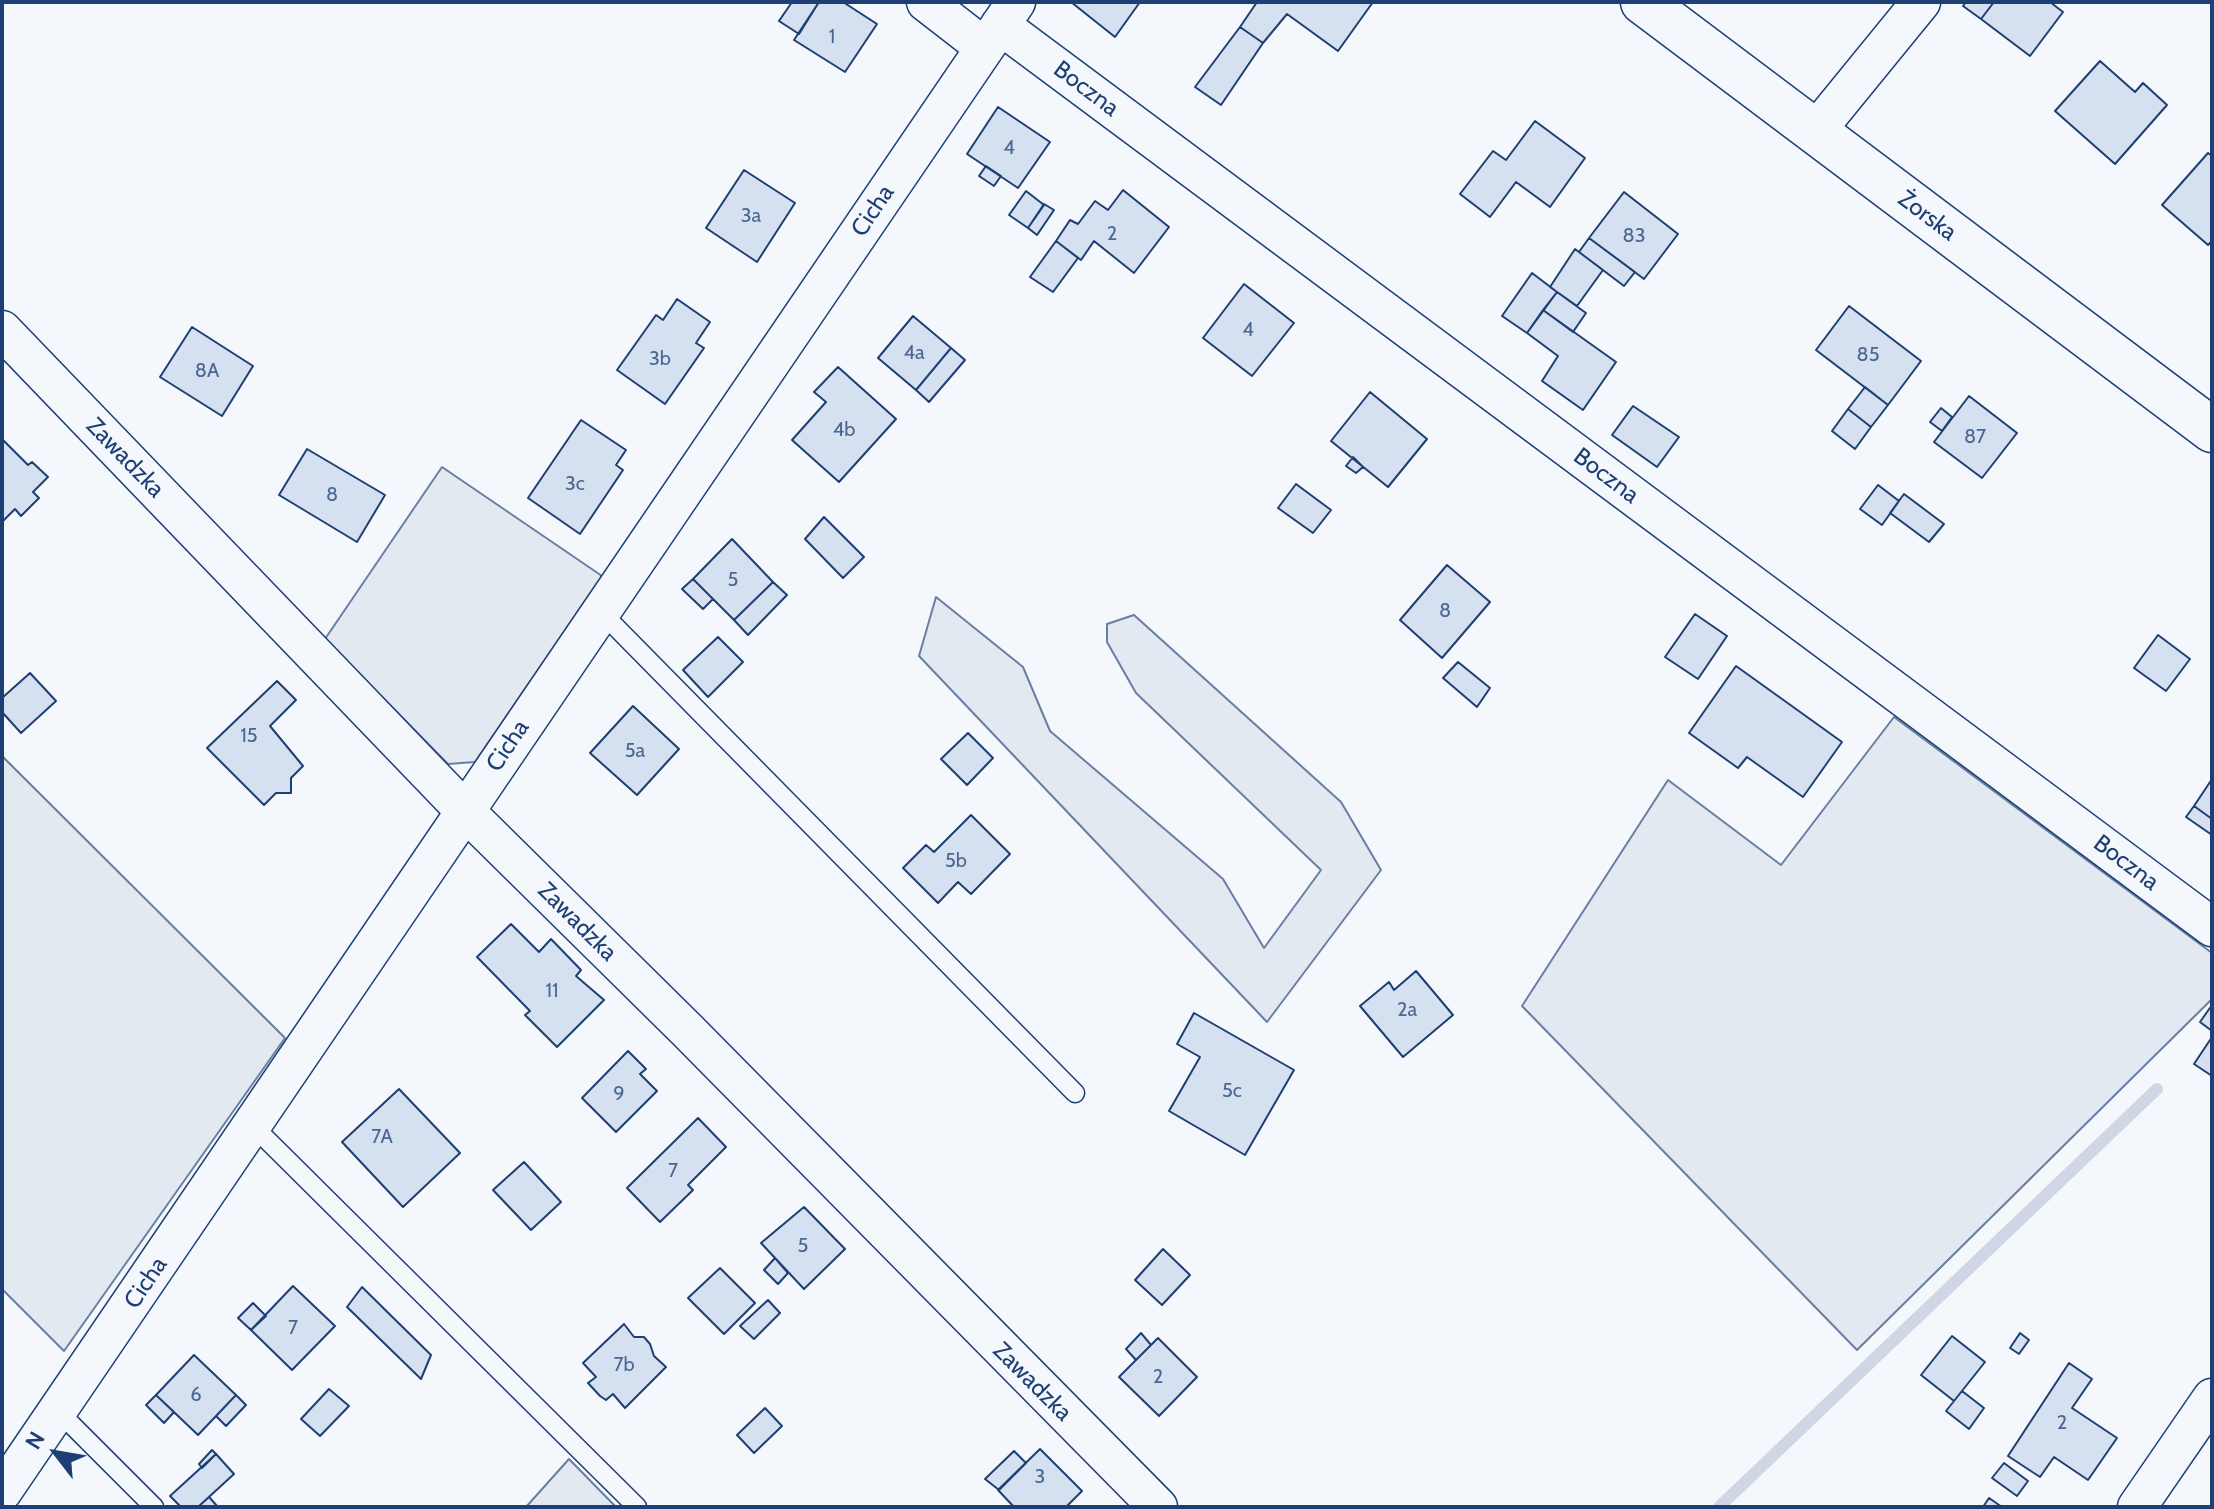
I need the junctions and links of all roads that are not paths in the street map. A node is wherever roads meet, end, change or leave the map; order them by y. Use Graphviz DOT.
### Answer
graph roads {
  1 [pos="926,2"];
  2 [pos="1643,2"];
  3 [pos="1921,2"];
  4 [pos="1000,25"];
  5 [pos="1815,132"];
  6 [pos="2,330"];
  7 [pos="2212,430"];
  8 [pos="600,611"];
  9 [pos="464,810"];
  10 [pos="2212,927"];
  11 [pos="1075,1093"];
  12 [pos="252,1125"];
  13 [pos="2212,1398"];
  14 [pos="58,1411"];
  15 [pos="2,1492"];
  16 [pos="154,1507"];
  17 [pos="637,1507"];
  18 [pos="1158,1507"];
  19 [pos="2137,1507"];
  1 -- 4 [label="street, Boczna"];
  2 -- 5 [label="street, Żorska"];
  3 -- 5 [label="street"];
  4 -- 8 [label="street, Cicha"];
  4 -- 10 [label="street, Boczna"];
  5 -- 7 [label="street, Żorska"];
  6 -- 9 [label="street, Zawadzka"];
  8 -- 9 [label="street, Cicha"];
  8 -- 11 [label="lane"];
  9 -- 12 [label="street, Cicha"];
  9 -- 18 [label="street, Zawadzka"];
  12 -- 14 [label="street, Cicha"];
  12 -- 17 [label="lane"];
  13 -- 19 [label="street"];
  14 -- 15 [label="street, Cicha"];
  14 -- 16 [label="lane"];
}
